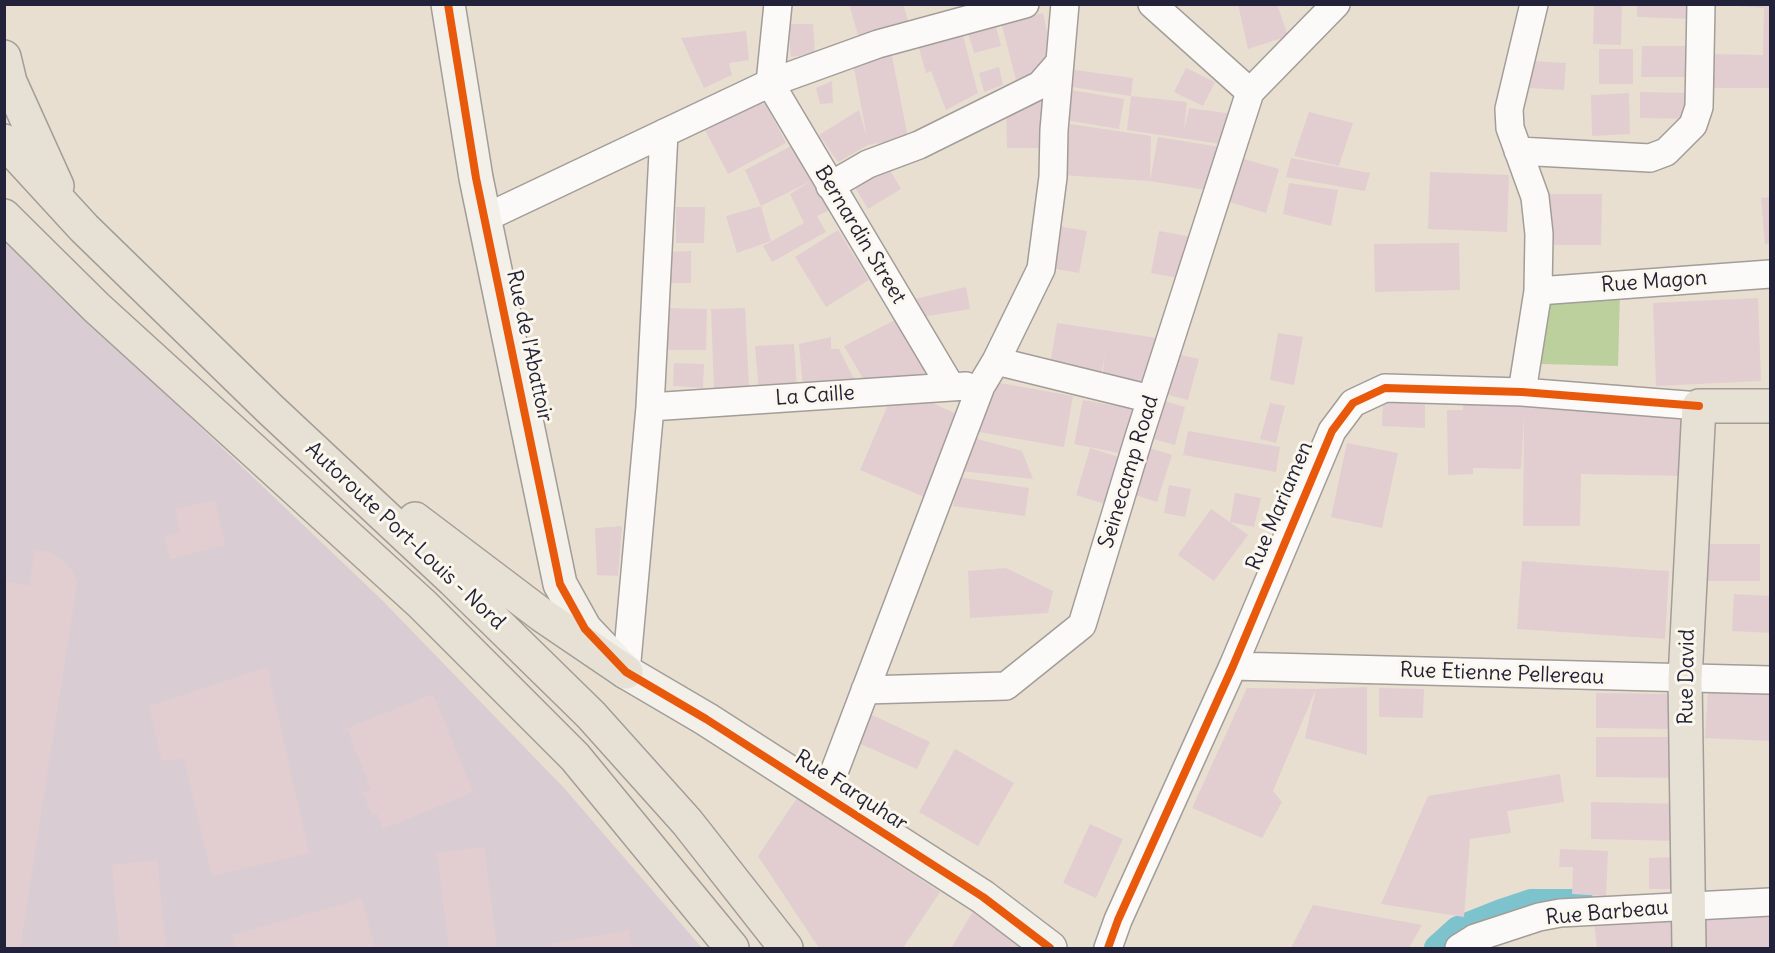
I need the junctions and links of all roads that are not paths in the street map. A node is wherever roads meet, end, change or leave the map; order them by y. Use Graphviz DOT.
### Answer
graph roads {
  1 [pos="448,4"];
  2 [pos="778,4"];
  3 [pos="1025,4"];
  4 [pos="1065,4"];
  5 [pos="1152,4"];
  6 [pos="1336,4"];
  7 [pos="1534,4"];
  8 [pos="1701,4"];
  9 [pos="4,57"];
  10 [pos="1060,62"];
  11 [pos="770,82"];
  12 [pos="1250,92"];
  13 [pos="664,134"];
  14 [pos="4,141"];
  15 [pos="1518,151"];
  16 [pos="830,186"];
  17 [pos="70,213"];
  18 [pos="484,218"];
  19 [pos="11,227"];
  20 [pos="1770,274"];
  21 [pos="1538,291"];
  22 [pos="996,361"];
  23 [pos="981,386"];
  24 [pos="951,387"];
  25 [pos="1522,392"];
  26 [pos="1151,399"];
  27 [pos="1700,406"];
  28 [pos="1770,406"];
  29 [pos="650,407"];
  30 [pos="270,409"];
  31 [pos="1233,666"];
  32 [pos="626,672"];
  33 [pos="1685,679"];
  34 [pos="1770,680"];
  35 [pos="865,690"];
  36 [pos="825,796"];
  37 [pos="1770,902"];
  38 [pos="1689,906"];
  39 [pos="732,948"];
  40 [pos="786,948"];
  41 [pos="1050,948"];
  42 [pos="1108,948"];
  43 [pos="1459,948"];
  44 [pos="1689,948"];
  1 -- 18 [label="street, Rue de l'Abattoir"];
  2 -- 11 [label="street"];
  3 -- 11 [label="street"];
  4 -- 10 [label="street"];
  5 -- 12 [label="street"];
  6 -- 12 [label="street"];
  7 -- 15 [label="street"];
  8 -- 15 [label="street"];
  9 -- 17 [label="main road"];
  10 -- 16 [label="street"];
  10 -- 22 [label="street"];
  11 -- 13 [label="street"];
  11 -- 16 [label="street, Bernardin Street"];
  12 -- 26 [label="street, Seinecamp Road"];
  13 -- 18 [label="street"];
  13 -- 29 [label="street"];
  14 -- 17 [label="main road, Autoroute Port-Louis - Nord"];
  15 -- 21 [label="street"];
  16 -- 24 [label="street, Bernardin Street"];
  17 -- 30 [label="main road, Autoroute Port-Louis - Nord"];
  18 -- 32 [label="street, Rue de l'Abattoir"];
  19 -- 39 [label="main road, Autoroute Port-Louis - Nord"];
  20 -- 21 [label="street, Rue Magon"];
  21 -- 25 [label="street"];
  22 -- 23 [label="street"];
  22 -- 26 [label="street"];
  23 -- 24 [label="street, La Caille"];
  23 -- 35 [label="street"];
  24 -- 29 [label="street, La Caille"];
  25 -- 27 [label="street, Rue Mariamen"];
  25 -- 31 [label="street, Rue Mariamen"];
  26 -- 35 [label="street, Seinecamp Road"];
  27 -- 28 [label="main road"];
  27 -- 33 [label="main road, Rue David"];
  29 -- 32 [label="street"];
  30 -- 32 [label="main road"];
  30 -- 40 [label="main road, Autoroute Port-Louis - Nord"];
  31 -- 33 [label="street, Rue Etienne Pellereau"];
  31 -- 42 [label="street, Rue Mariamen"];
  32 -- 36 [label="street, Rue Farquhar"];
  33 -- 34 [label="street, Rue Etienne Pellereau"];
  33 -- 38 [label="main road, Rue David"];
  35 -- 36 [label="street"];
  36 -- 41 [label="street, Rue Farquhar"];
  37 -- 38 [label="street, Rue Barbeau"];
  38 -- 43 [label="street, Rue Barbeau"];
  38 -- 44 [label="main road, Rue David"];
}
